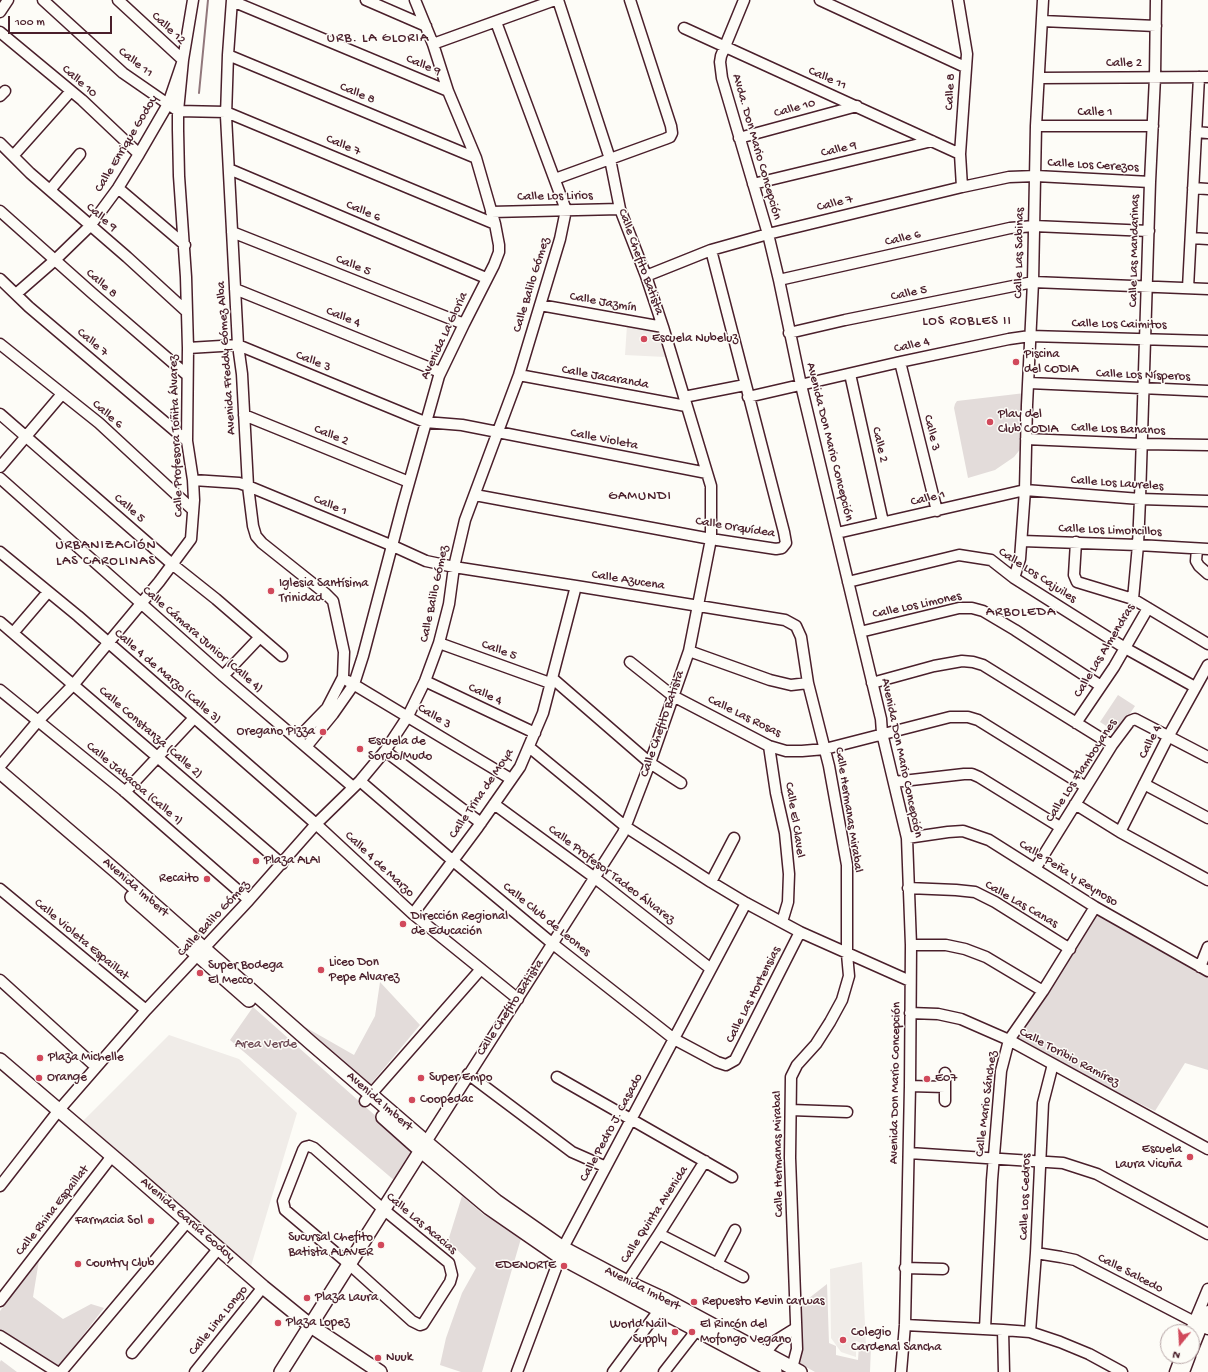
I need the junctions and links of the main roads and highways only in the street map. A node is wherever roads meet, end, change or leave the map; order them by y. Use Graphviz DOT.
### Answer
graph roads {
  1 [pos="0,772"];
  2 [pos="0,782"];
  3 [pos="114,875"];
  4 [pos="0,1060"];
  5 [pos="423,1146"];
  6 [pos="663,1305"];
  7 [pos="311,1326"];
  8 [pos="794,1371"];
  9 [pos="281,1372"];
  10 [pos="380,1372"];
  11 [pos="775,1372"];
  1 -- 3 [label="main road, Avenida Imbert"];
  2 -- 3 [label="main road, Avenida Imbert"];
  3 -- 5 [label="main road, Avenida Imbert"];
  4 -- 7 [label="main road, Avenida García Godoy"];
  5 -- 6 [label="main road, Avenida Imbert"];
  5 -- 7 [label="main road, Calle Chefito Batista"];
  6 -- 8 [label="main road, Avenida Imbert"];
  6 -- 11 [label="main road, Avenida Imbert"];
  7 -- 9 [label="main road, Calle Chefito Batista"];
  7 -- 10 [label="main road, Avenida García Godoy"];
}
